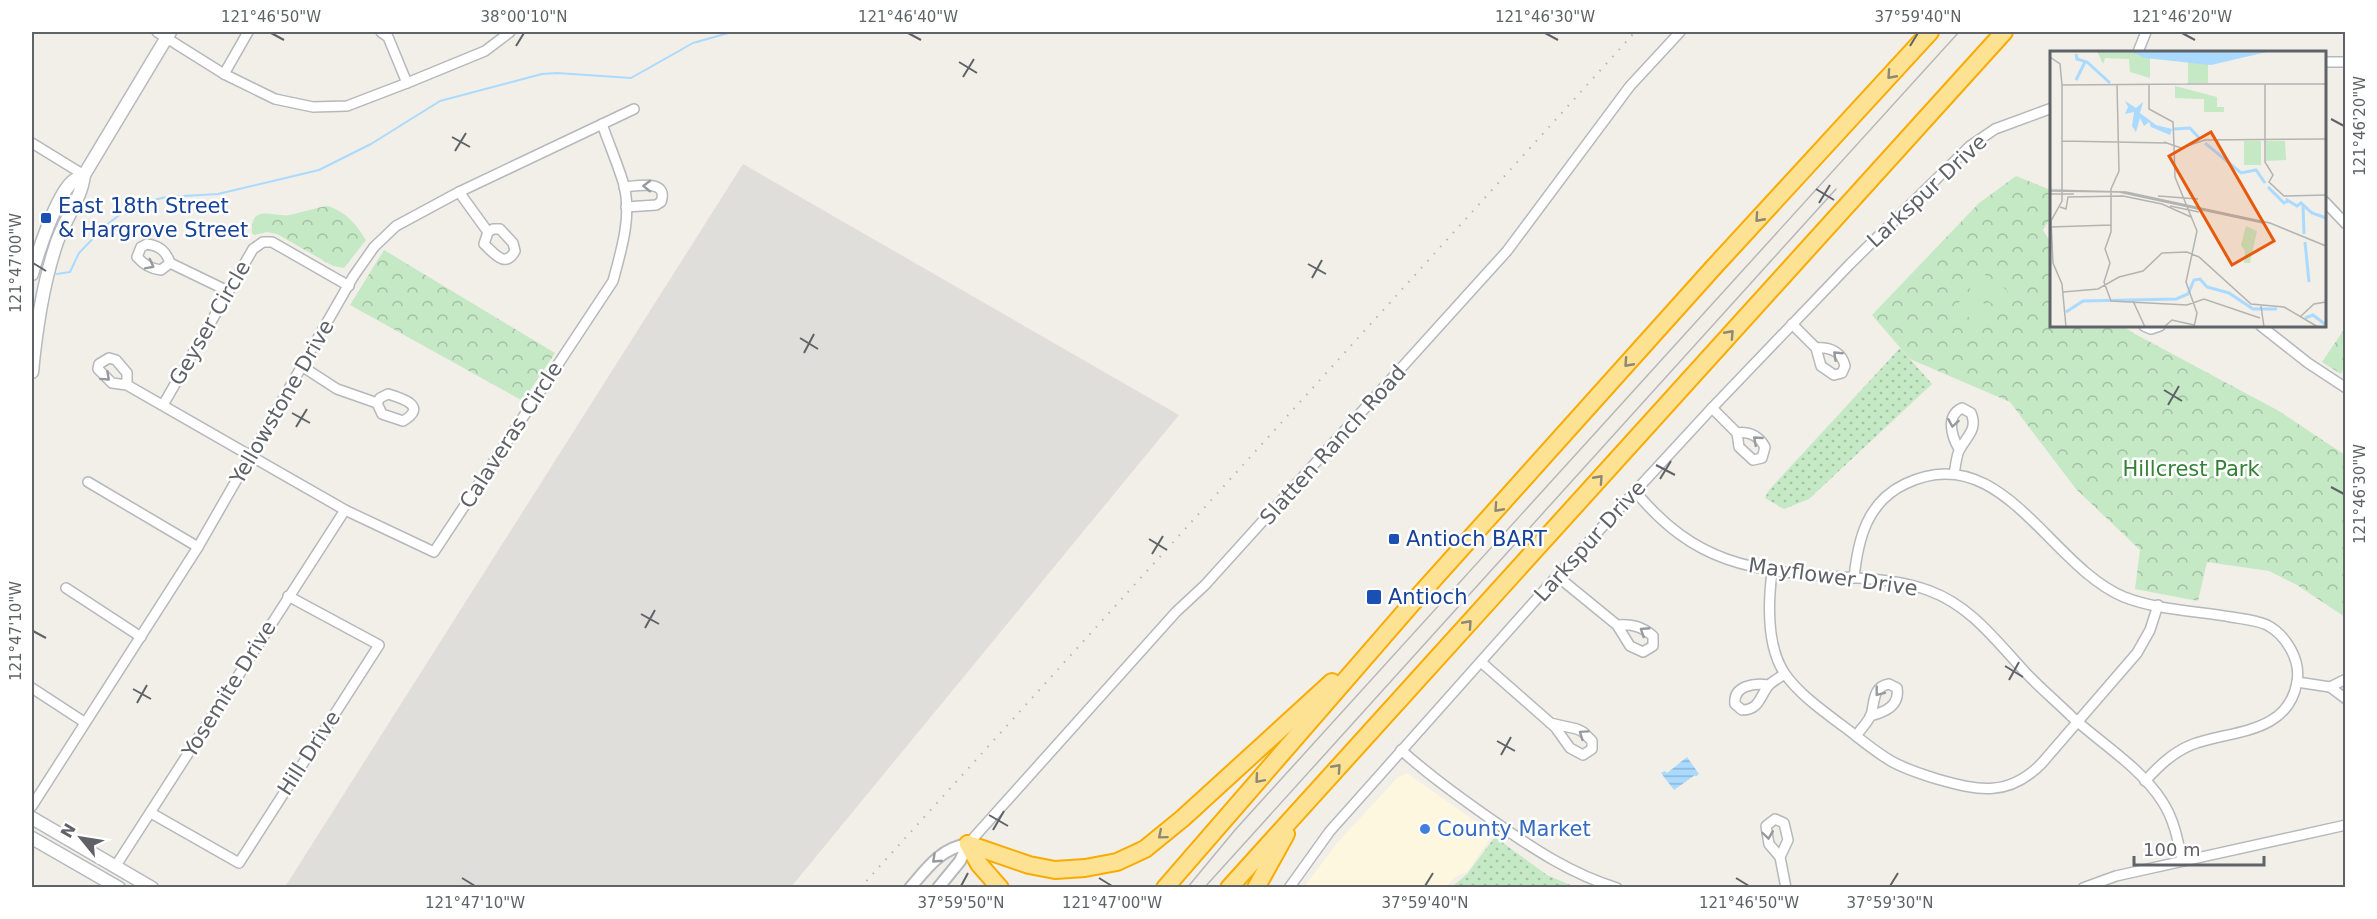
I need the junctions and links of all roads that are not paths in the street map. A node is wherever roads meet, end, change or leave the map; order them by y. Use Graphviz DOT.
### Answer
graph roads {
  1 [pos="248,32"];
  2 [pos="381,32"];
  3 [pos="510,32"];
  4 [pos="1680,32"];
  5 [pos="1930,32"];
  6 [pos="2004,32"];
  7 [pos="2146,32"];
  8 [pos="165,33"];
  9 [pos="2138,51"];
  10 [pos="2326,62"];
  11 [pos="2346,62"];
  12 [pos="224,74"];
  13 [pos="407,83"];
  14 [pos="634,109"];
  15 [pos="2050,109"];
  16 [pos="602,124"];
  17 [pos="32,143"];
  18 [pos="84,175"];
  19 [pos="624,187"];
  20 [pos="459,192"];
  21 [pos="2326,202"];
  22 [pos="626,207"];
  23 [pos="2346,224"];
  24 [pos="488,232"];
  25 [pos="170,263"];
  26 [pos="32,274"];
  27 [pos="349,285"];
  28 [pos="228,291"];
  29 [pos="1792,324"];
  30 [pos="2262,327"];
  31 [pos="1816,348"];
  32 [pos="303,367"];
  33 [pos="32,372"];
  34 [pos="127,385"];
  35 [pos="2346,388"];
  36 [pos="377,403"];
  37 [pos="163,405"];
  38 [pos="1712,408"];
  39 [pos="1737,433"];
  40 [pos="1959,449"];
  41 [pos="251,455"];
  42 [pos="1954,473"];
  43 [pos="88,482"];
  44 [pos="1635,491"];
  45 [pos="345,510"];
  46 [pos="198,547"];
  47 [pos="1772,572"];
  48 [pos="1557,576"];
  49 [pos="1854,578"];
  50 [pos="66,588"];
  51 [pos="288,596"];
  52 [pos="2158,605"];
  53 [pos="1617,625"];
  54 [pos="141,637"];
  55 [pos="1380,640"];
  56 [pos="1481,662"];
  57 [pos="1785,674"];
  58 [pos="2346,679"];
  59 [pos="2297,682"];
  60 [pos="1768,685"];
  61 [pos="2330,687"];
  62 [pos="32,688"];
  63 [pos="2346,699"];
  64 [pos="1870,716"];
  65 [pos="2078,721"];
  66 [pos="84,722"];
  67 [pos="1550,723"];
  68 [pos="1856,736"];
  69 [pos="1401,750"];
  70 [pos="2145,780"];
  71 [pos="32,806"];
  72 [pos="1298,812"];
  73 [pos="150,813"];
  74 [pos="32,818"];
  75 [pos="2346,825"];
  76 [pos="32,838"];
  77 [pos="968,844"];
  78 [pos="1780,857"];
  79 [pos="2182,861"];
  80 [pos="115,867"];
  81 [pos="118,888"];
  82 [pos="152,888"];
  83 [pos="910,888"];
  84 [pos="938,888"];
  85 [pos="1000,888"];
  86 [pos="1165,888"];
  87 [pos="1229,888"];
  88 [pos="1256,888"];
  89 [pos="1289,888"];
  90 [pos="1617,888"];
  91 [pos="1786,888"];
  92 [pos="2083,888"];
  1 -- 12 [label="street"];
  2 -- 13 [label="street"];
  3 -- 13 [label="street"];
  4 -- 77 [label="street, Slatten Ranch Road"];
  5 -- 55 [label="highway, one-way"];
  72 -- 6 [label="highway, one-way"];
  7 -- 9 [label="street"];
  8 -- 12 [label="street"];
  8 -- 18 [label="main road"];
  10 -- 11 [label="street"];
  12 -- 13 [label="street"];
  14 -- 16 [label="street, Yellowstone Drive"];
  15 -- 29 [label="street, Larkspur Drive"];
  16 -- 19 [label="street, Calaveras Circle"];
  16 -- 20 [label="street, Yellowstone Drive"];
  17 -- 18 [label="street"];
  18 -- 26 [label="main road"];
  18 -- 33 [label="main road"];
  19 -- 22 [label="street, Calaveras Circle"];
  22 -- 19 [label="street, one-way"];
  20 -- 24 [label="street"];
  20 -- 27 [label="street, Yellowstone Drive"];
  21 -- 23 [label="street"];
  22 -- 45 [label="street, Calaveras Circle"];
  25 -- 28 [label="street"];
  27 -- 28 [label="street, Geyser Circle"];
  27 -- 32 [label="street, Yellowstone Drive"];
  28 -- 37 [label="street, Geyser Circle"];
  29 -- 31 [label="street"];
  29 -- 38 [label="street, Larkspur Drive"];
  30 -- 35 [label="street"];
  32 -- 36 [label="street"];
  32 -- 41 [label="street, Yellowstone Drive"];
  34 -- 37 [label="street"];
  37 -- 41 [label="street, Geyser Circle"];
  38 -- 39 [label="street"];
  38 -- 44 [label="street, Larkspur Drive"];
  40 -- 42 [label="street"];
  41 -- 45 [label="street, Calaveras Circle"];
  41 -- 46 [label="street, Yellowstone Drive"];
  42 -- 49 [label="street"];
  42 -- 52 [label="street"];
  43 -- 46 [label="street"];
  44 -- 47 [label="street, Mayflower Drive"];
  44 -- 48 [label="street, Larkspur Drive"];
  45 -- 51 [label="street, Yosemite Drive"];
  46 -- 54 [label="street, Yellowstone Drive"];
  47 -- 49 [label="street, Mayflower Drive"];
  47 -- 57 [label="street"];
  48 -- 53 [label="street"];
  48 -- 56 [label="street, Larkspur Drive"];
  49 -- 65 [label="street, Mayflower Drive"];
  50 -- 54 [label="street"];
  51 -- 73 [label="street, Yosemite Drive"];
  51 -- 73 [label="street, Hill Drive"];
  52 -- 59 [label="street"];
  52 -- 65 [label="street"];
  54 -- 66 [label="street, Yellowstone Drive"];
  55 -- 77 [label="highway, one-way"];
  55 -- 86 [label="highway, one-way"];
  56 -- 67 [label="street"];
  56 -- 69 [label="street, Larkspur Drive"];
  57 -- 60 [label="street"];
  57 -- 68 [label="street"];
  58 -- 61 [label="street"];
  59 -- 61 [label="street"];
  59 -- 70 [label="street"];
  61 -- 63 [label="street"];
  62 -- 66 [label="street"];
  64 -- 68 [label="street"];
  65 -- 68 [label="street"];
  65 -- 70 [label="street, Mayflower Drive"];
  66 -- 71 [label="street, Yellowstone Drive"];
  67 -- 67 [label="street, one-way"];
  69 -- 89 [label="street, Larkspur Drive"];
  69 -- 90 [label="street"];
  70 -- 79 [label="street, Mayflower Drive"];
  72 -- 87 [label="highway"];
  72 -- 88 [label="highway"];
  73 -- 80 [label="street, Yosemite Drive"];
  74 -- 80 [label="main road"];
  75 -- 79 [label="street"];
  76 -- 81 [label="main road"];
  77 -- 83 [label="street, Slatten Ranch Road, one-way"];
  77 -- 84 [label="street, Slatten Ranch Road"];
  77 -- 85 [label="highway"];
  78 -- 91 [label="street"];
  79 -- 92 [label="street"];
  80 -- 82 [label="main road"];
}
